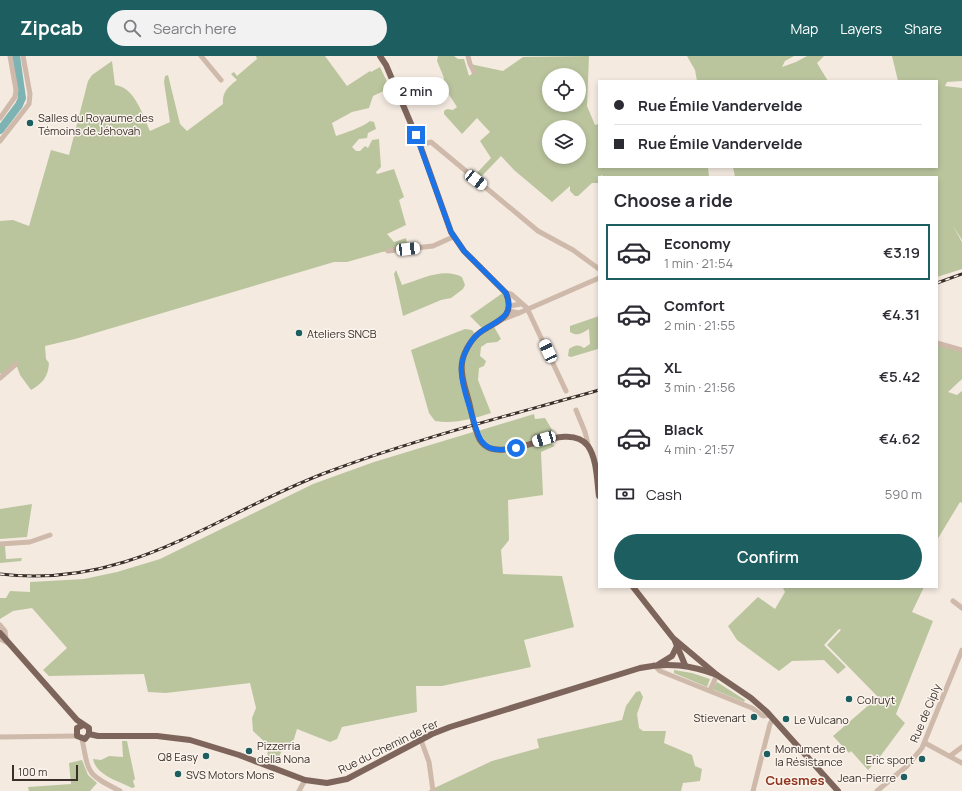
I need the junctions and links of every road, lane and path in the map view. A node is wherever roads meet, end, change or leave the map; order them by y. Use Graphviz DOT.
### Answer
graph roads {
  1 [pos="10,56"];
  2 [pos="23,56"];
  3 [pos="201,56"];
  4 [pos="380,56"];
  5 [pos="468,56"];
  6 [pos="474,72"];
  7 [pos="221,80"];
  8 [pos="0,118"];
  9 [pos="0,141"];
  10 [pos="420,145"];
  11 [pos="454,237"];
  12 [pos="388,251"];
  13 [pos="598,268"];
  14 [pos="598,278"];
  15 [pos="506,293"];
  16 [pos="521,304"];
  17 [pos="509,308"];
  18 [pos="528,308"];
  19 [pos="519,313"];
  20 [pos="501,320"];
  21 [pos="938,343"];
  22 [pos="962,350"];
  23 [pos="16,364"];
  24 [pos="0,378"];
  25 [pos="566,390"];
  26 [pos="576,410"];
  27 [pos="590,449"];
  28 [pos="598,489"];
  29 [pos="50,535"];
  30 [pos="0,544"];
  31 [pos="634,588"];
  32 [pos="953,601"];
  33 [pos="962,608"];
  34 [pos="0,626"];
  35 [pos="2,637"];
  36 [pos="673,638"];
  37 [pos="677,646"];
  38 [pos="962,650"];
  39 [pos="688,652"];
  40 [pos="656,664"];
  41 [pos="686,665"];
  42 [pos="717,675"];
  43 [pos="710,690"];
  44 [pos="771,717"];
  45 [pos="779,725"];
  46 [pos="769,730"];
  47 [pos="81,731"];
  48 [pos="0,737"];
  49 [pos="421,740"];
  50 [pos="925,743"];
  51 [pos="962,747"];
  52 [pos="950,756"];
  53 [pos="962,763"];
  54 [pos="305,780"];
  55 [pos="752,790"];
  56 [pos="120,791"];
  57 [pos="299,791"];
  58 [pos="433,791"];
  59 [pos="838,791"];
  60 [pos="877,791"];
  1 -- 8 [label="street"];
  2 -- 9 [label="street"];
  3 -- 7 [label="street"];
  4 -- 10 [label="main road"];
  5 -- 6 [label="street"];
  10 -- 11 [label="main road"];
  10 -- 13 [label="street"];
  11 -- 12 [label="street"];
  11 -- 15 [label="main road"];
  14 -- 18 [label="street"];
  15 -- 16 [label="street"];
  15 -- 17 [label="main road"];
  16 -- 17 [label="street"];
  16 -- 18 [label="street"];
  17 -- 19 [label="street"];
  17 -- 20 [label="main road"];
  18 -- 19 [label="street"];
  18 -- 25 [label="street"];
  19 -- 20 [label="street"];
  20 -- 27 [label="main road"];
  21 -- 22 [label="street"];
  23 -- 24 [label="street"];
  26 -- 27 [label="street"];
  27 -- 28 [label="main road"];
  29 -- 30 [label="street"];
  31 -- 36 [label="main road"];
  32 -- 33 [label="street"];
  34 -- 35 [label="street"];
  35 -- 47 [label="main road"];
  36 -- 37 [label="main road"];
  36 -- 39 [label="main road"];
  37 -- 40 [label="main road"];
  37 -- 41 [label="main road"];
  38 -- 50 [label="street, Rue de Ciply"];
  39 -- 41 [label="main road"];
  39 -- 42 [label="main road"];
  40 -- 41 [label="main road, Rue du Chemin de Fer"];
  40 -- 43 [label="street"];
  40 -- 49 [label="main road, Rue du Chemin de Fer"];
  41 -- 42 [label="main road, Rue du Chemin de Fer"];
  42 -- 43 [label="street"];
  42 -- 44 [label="main road"];
  43 -- 44 [label="street"];
  44 -- 45 [label="main road"];
  44 -- 46 [label="street"];
  45 -- 46 [label="street"];
  45 -- 59 [label="main road"];
  46 -- 55 [label="street"];
  47 -- 48 [label="street, Rue du Chemin de Fer"];
  47 -- 54 [label="main road, Rue du Chemin de Fer"];
  47 -- 56 [label="street"];
  49 -- 54 [label="main road, Rue du Chemin de Fer"];
  49 -- 58 [label="street"];
  50 -- 52 [label="street"];
  50 -- 60 [label="street, Rue de Ciply"];
  51 -- 52 [label="street"];
  52 -- 53 [label="street"];
  54 -- 57 [label="street"];
}
